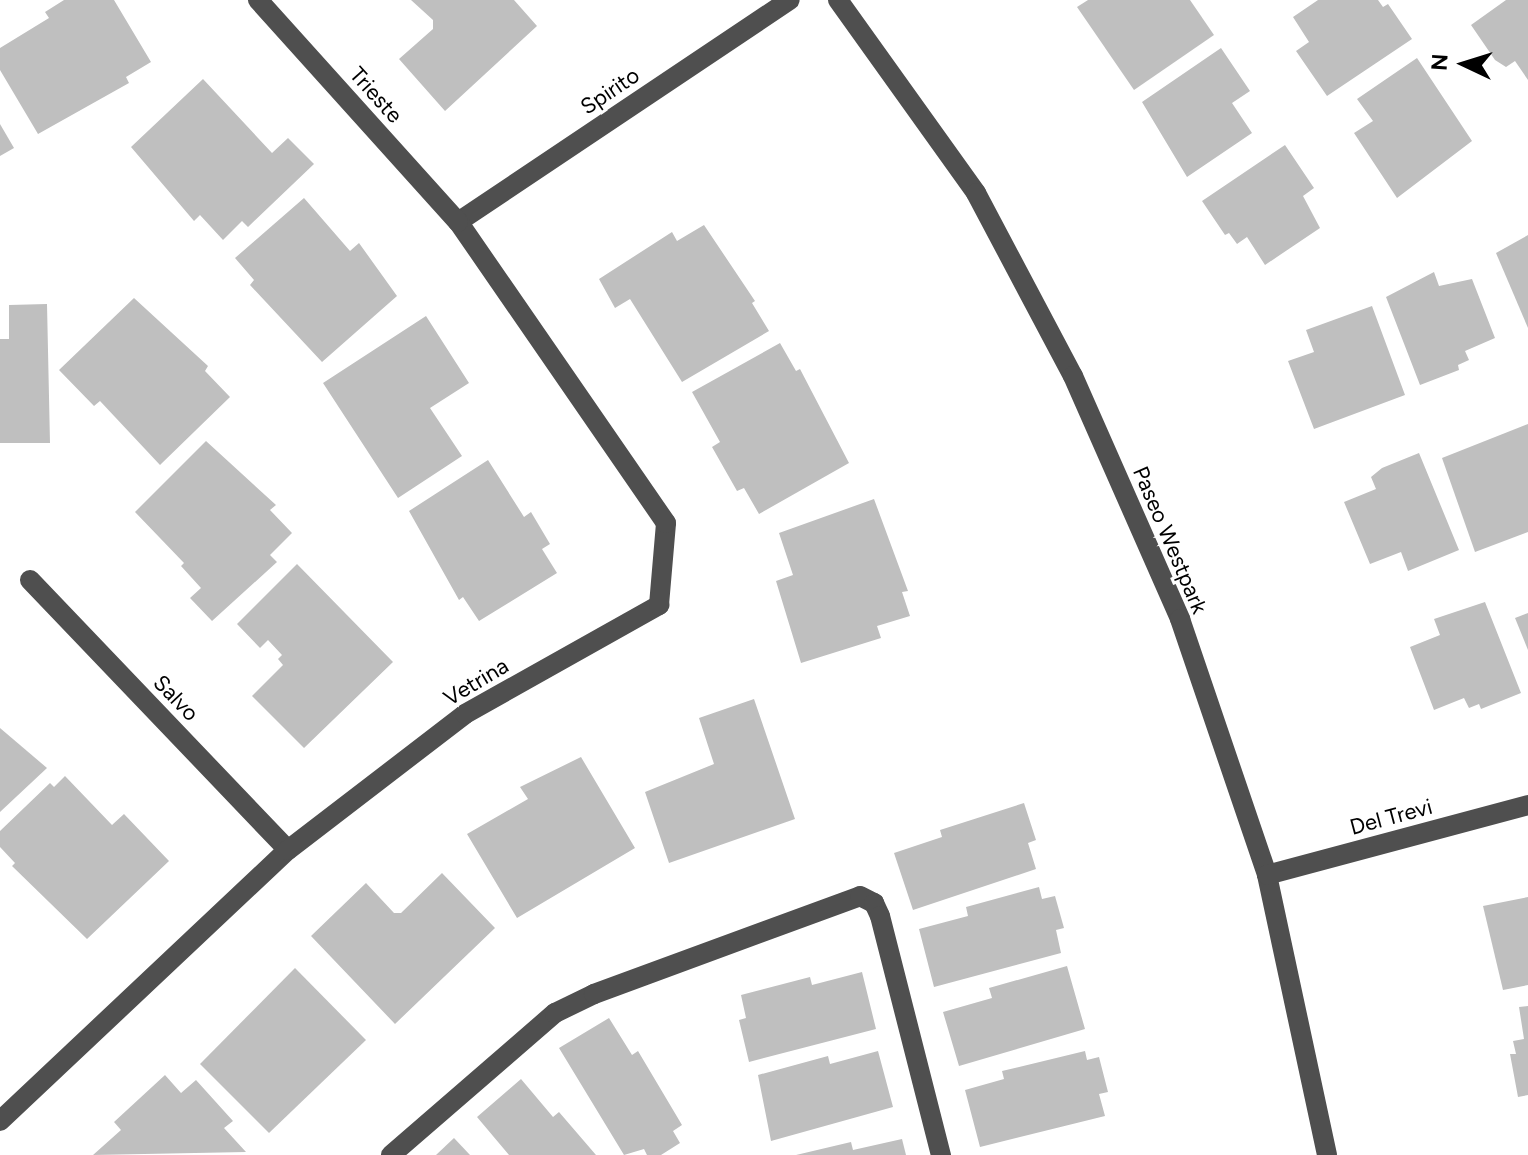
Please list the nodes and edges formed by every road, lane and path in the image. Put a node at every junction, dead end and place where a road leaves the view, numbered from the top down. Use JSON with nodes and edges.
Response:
{"nodes":[{"id":1,"x":258,"y":0,"type":"edge"},
{"id":2,"x":789,"y":0,"type":"edge"},
{"id":3,"x":838,"y":0,"type":"edge"},
{"id":4,"x":458,"y":222,"type":"junction"},
{"id":5,"x":30,"y":580,"type":"dead end"},
{"id":6,"x":1528,"y":805,"type":"edge"},
{"id":7,"x":288,"y":850,"type":"junction"},
{"id":8,"x":1267,"y":875,"type":"junction"},
{"id":9,"x":0,"y":1121,"type":"edge"},
{"id":10,"x":391,"y":1155,"type":"edge"},
{"id":11,"x":941,"y":1155,"type":"edge"},
{"id":12,"x":1327,"y":1155,"type":"edge"}],
"edges":[{"from":1,"to":4,"type":"street","name":"Trieste"},
{"from":2,"to":4,"type":"street","name":"Spirito"},
{"from":3,"to":8,"type":"street","name":"Paseo Westpark"},
{"from":4,"to":7,"type":"street","name":"Vetrina"},
{"from":5,"to":7,"type":"street","name":"Salvo"},
{"from":6,"to":8,"type":"street","name":"Del Trevi"},
{"from":7,"to":9,"type":"street","name":"Vetrina"},
{"from":8,"to":12,"type":"street","name":"Paseo Westpark"},
{"from":10,"to":11,"type":"street"}]}
